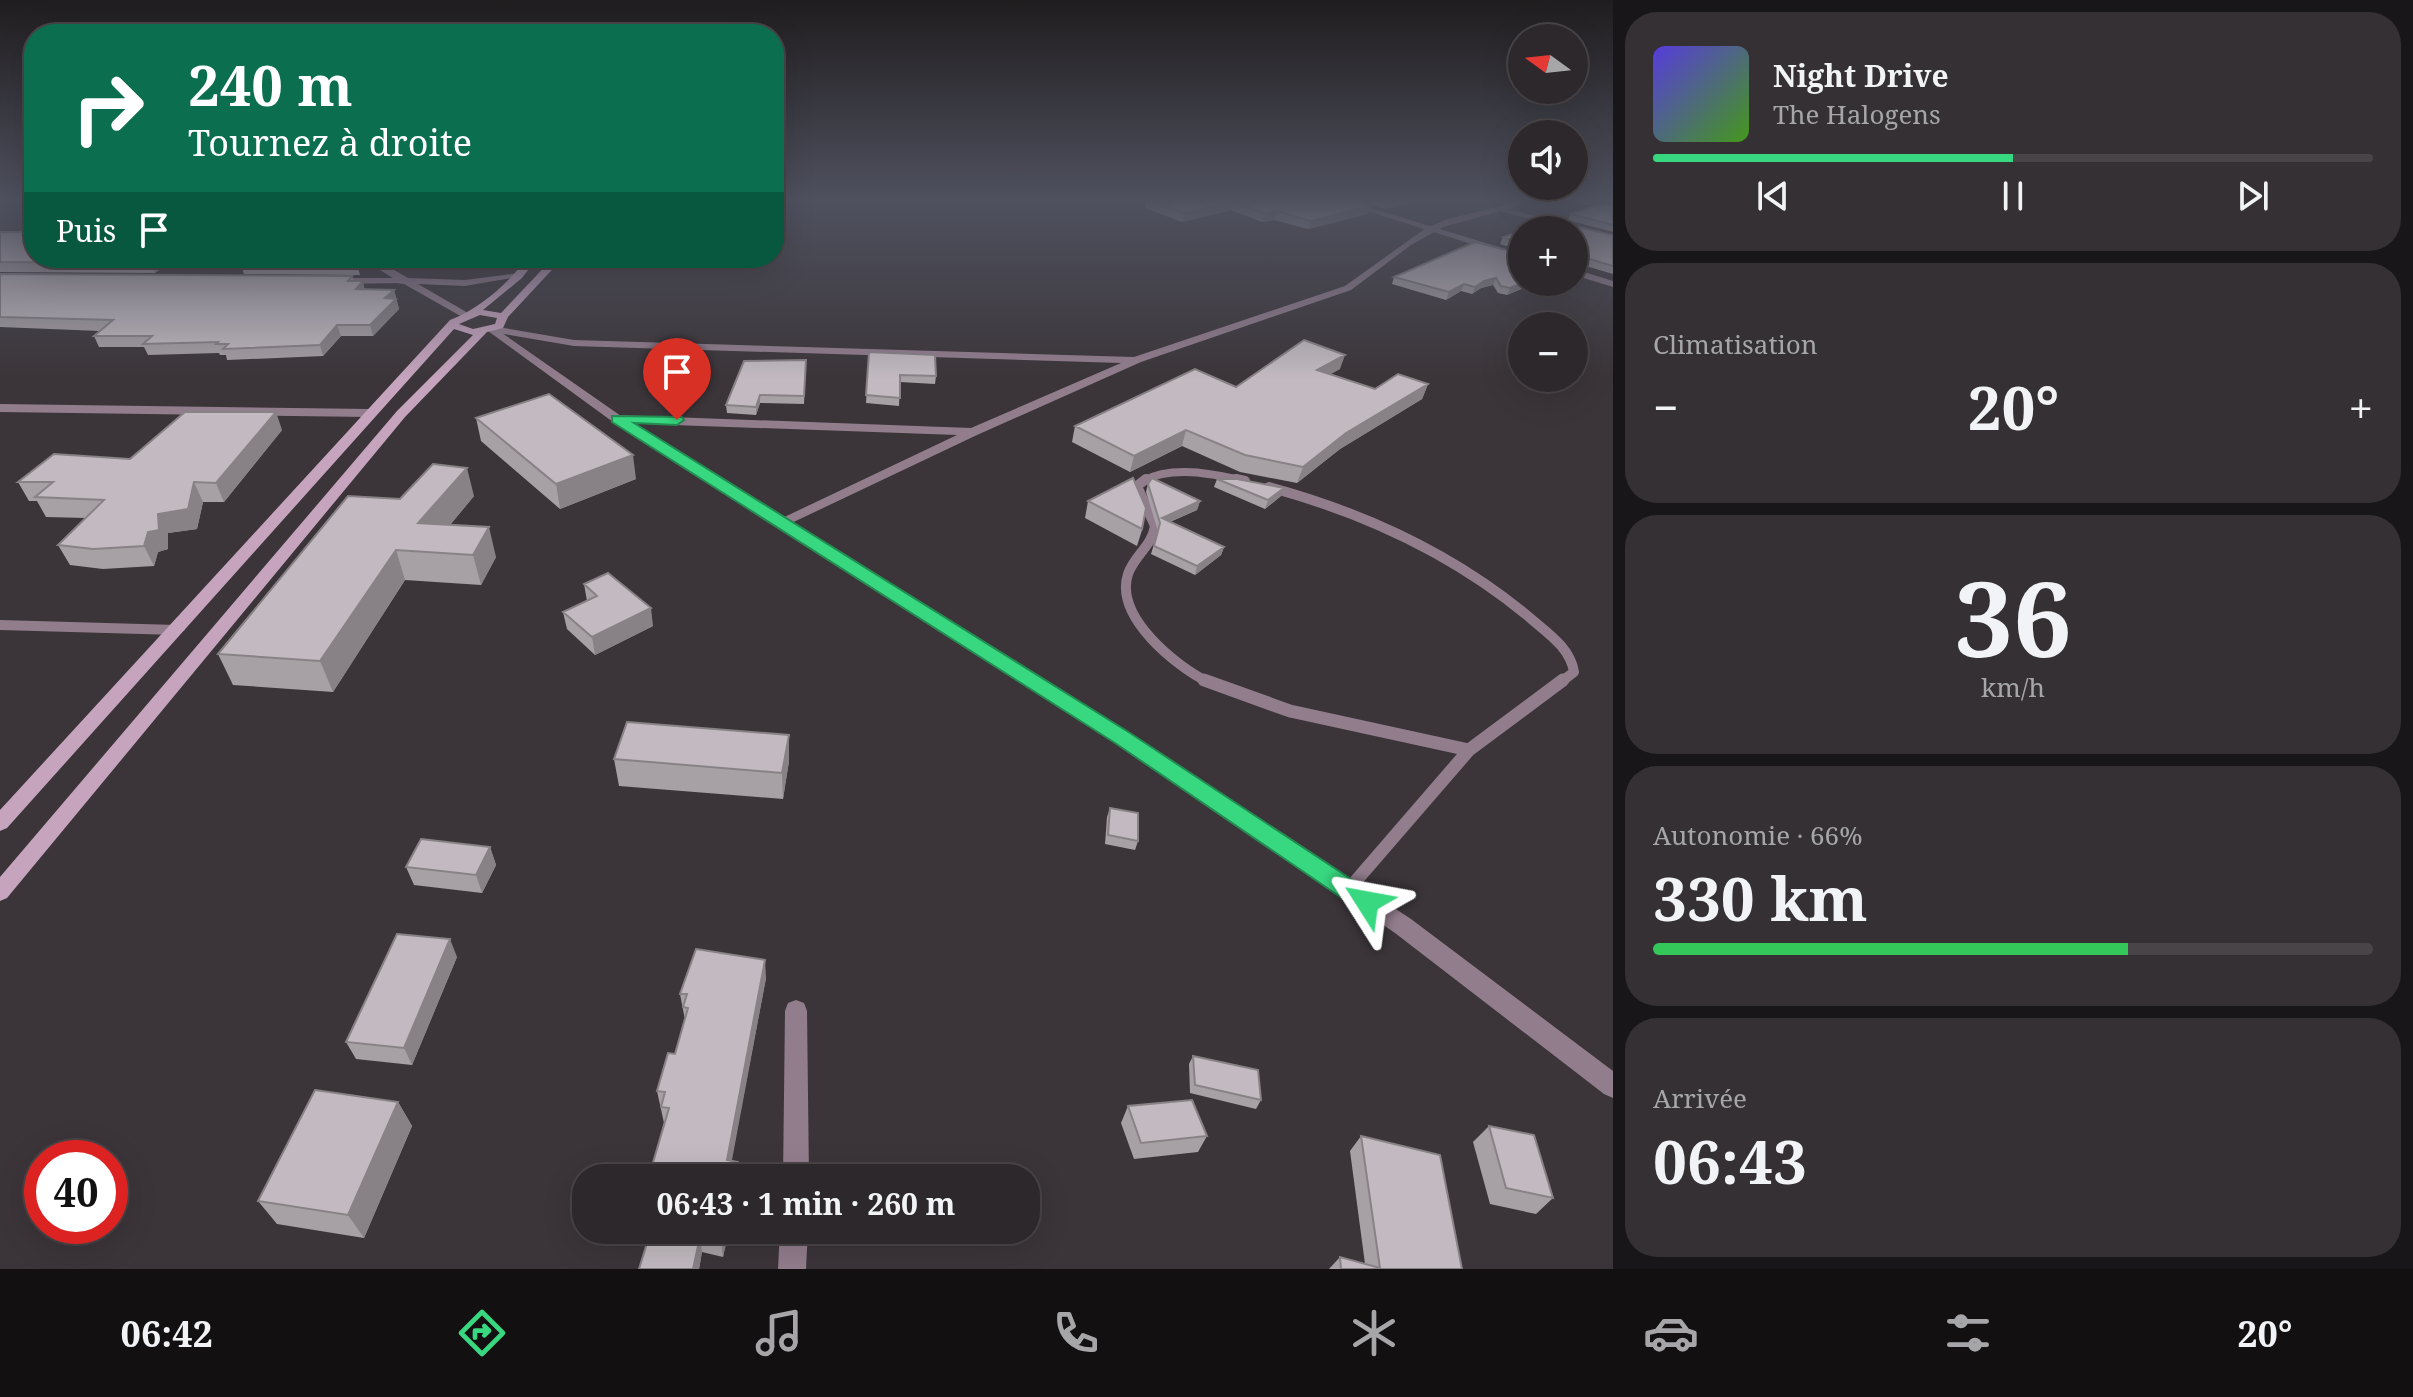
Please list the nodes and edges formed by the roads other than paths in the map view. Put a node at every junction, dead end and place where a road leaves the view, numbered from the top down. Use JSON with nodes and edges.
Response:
{"nodes":[{"id":1,"x":1386,"y":261,"type":"edge"},
{"id":2,"x":381,"y":268,"type":"edge"},
{"id":3,"x":525,"y":268,"type":"edge"},
{"id":4,"x":551,"y":268,"type":"edge"},
{"id":5,"x":519,"y":276,"type":"junction"},
{"id":6,"x":1588,"y":276,"type":"edge"},
{"id":7,"x":323,"y":280,"type":"edge"},
{"id":8,"x":400,"y":281,"type":"junction"},
{"id":9,"x":1613,"y":284,"type":"edge"},
{"id":10,"x":463,"y":318,"type":"junction"},
{"id":11,"x":493,"y":326,"type":"junction"},
{"id":12,"x":1137,"y":360,"type":"junction"},
{"id":13,"x":0,"y":408,"type":"edge"},
{"id":14,"x":369,"y":413,"type":"junction"},
{"id":15,"x":617,"y":419,"type":"junction"},
{"id":16,"x":973,"y":432,"type":"junction"},
{"id":17,"x":781,"y":524,"type":"junction"},
{"id":18,"x":0,"y":625,"type":"edge"},
{"id":19,"x":177,"y":630,"type":"junction"},
{"id":20,"x":1469,"y":750,"type":"junction"},
{"id":21,"x":0,"y":823,"type":"edge"},
{"id":22,"x":1348,"y":890,"type":"junction"},
{"id":23,"x":0,"y":892,"type":"edge"},
{"id":24,"x":796,"y":1011,"type":"dead end"},
{"id":25,"x":1613,"y":1086,"type":"edge"},
{"id":26,"x":796,"y":1164,"type":"edge"},
{"id":27,"x":793,"y":1244,"type":"edge"},
{"id":28,"x":792,"y":1269,"type":"edge"}],
"edges":[{"from":1,"to":12,"type":"street"},
{"from":2,"to":8,"type":"street"},
{"from":3,"to":5,"type":"main road"},
{"from":4,"to":11,"type":"main road"},
{"from":5,"to":8,"type":"street"},
{"from":5,"to":10,"type":"main road"},
{"from":6,"to":9,"type":"street"},
{"from":7,"to":8,"type":"street"},
{"from":8,"to":10,"type":"street"},
{"from":10,"to":11,"type":"main road"},
{"from":10,"to":11,"type":"main road"},
{"from":10,"to":14,"type":"main road"},
{"from":11,"to":12,"type":"street"},
{"from":11,"to":15,"type":"street"},
{"from":11,"to":23,"type":"main road"},
{"from":12,"to":16,"type":"street"},
{"from":13,"to":14,"type":"street"},
{"from":14,"to":19,"type":"main road"},
{"from":15,"to":16,"type":"street"},
{"from":15,"to":17,"type":"street"},
{"from":16,"to":17,"type":"street"},
{"from":17,"to":22,"type":"street"},
{"from":18,"to":19,"type":"street"},
{"from":19,"to":21,"type":"main road"},
{"from":20,"to":20,"type":"lane"},
{"from":20,"to":22,"type":"lane"},
{"from":22,"to":25,"type":"street"},
{"from":24,"to":26,"type":"street"},
{"from":27,"to":28,"type":"street"}]}
